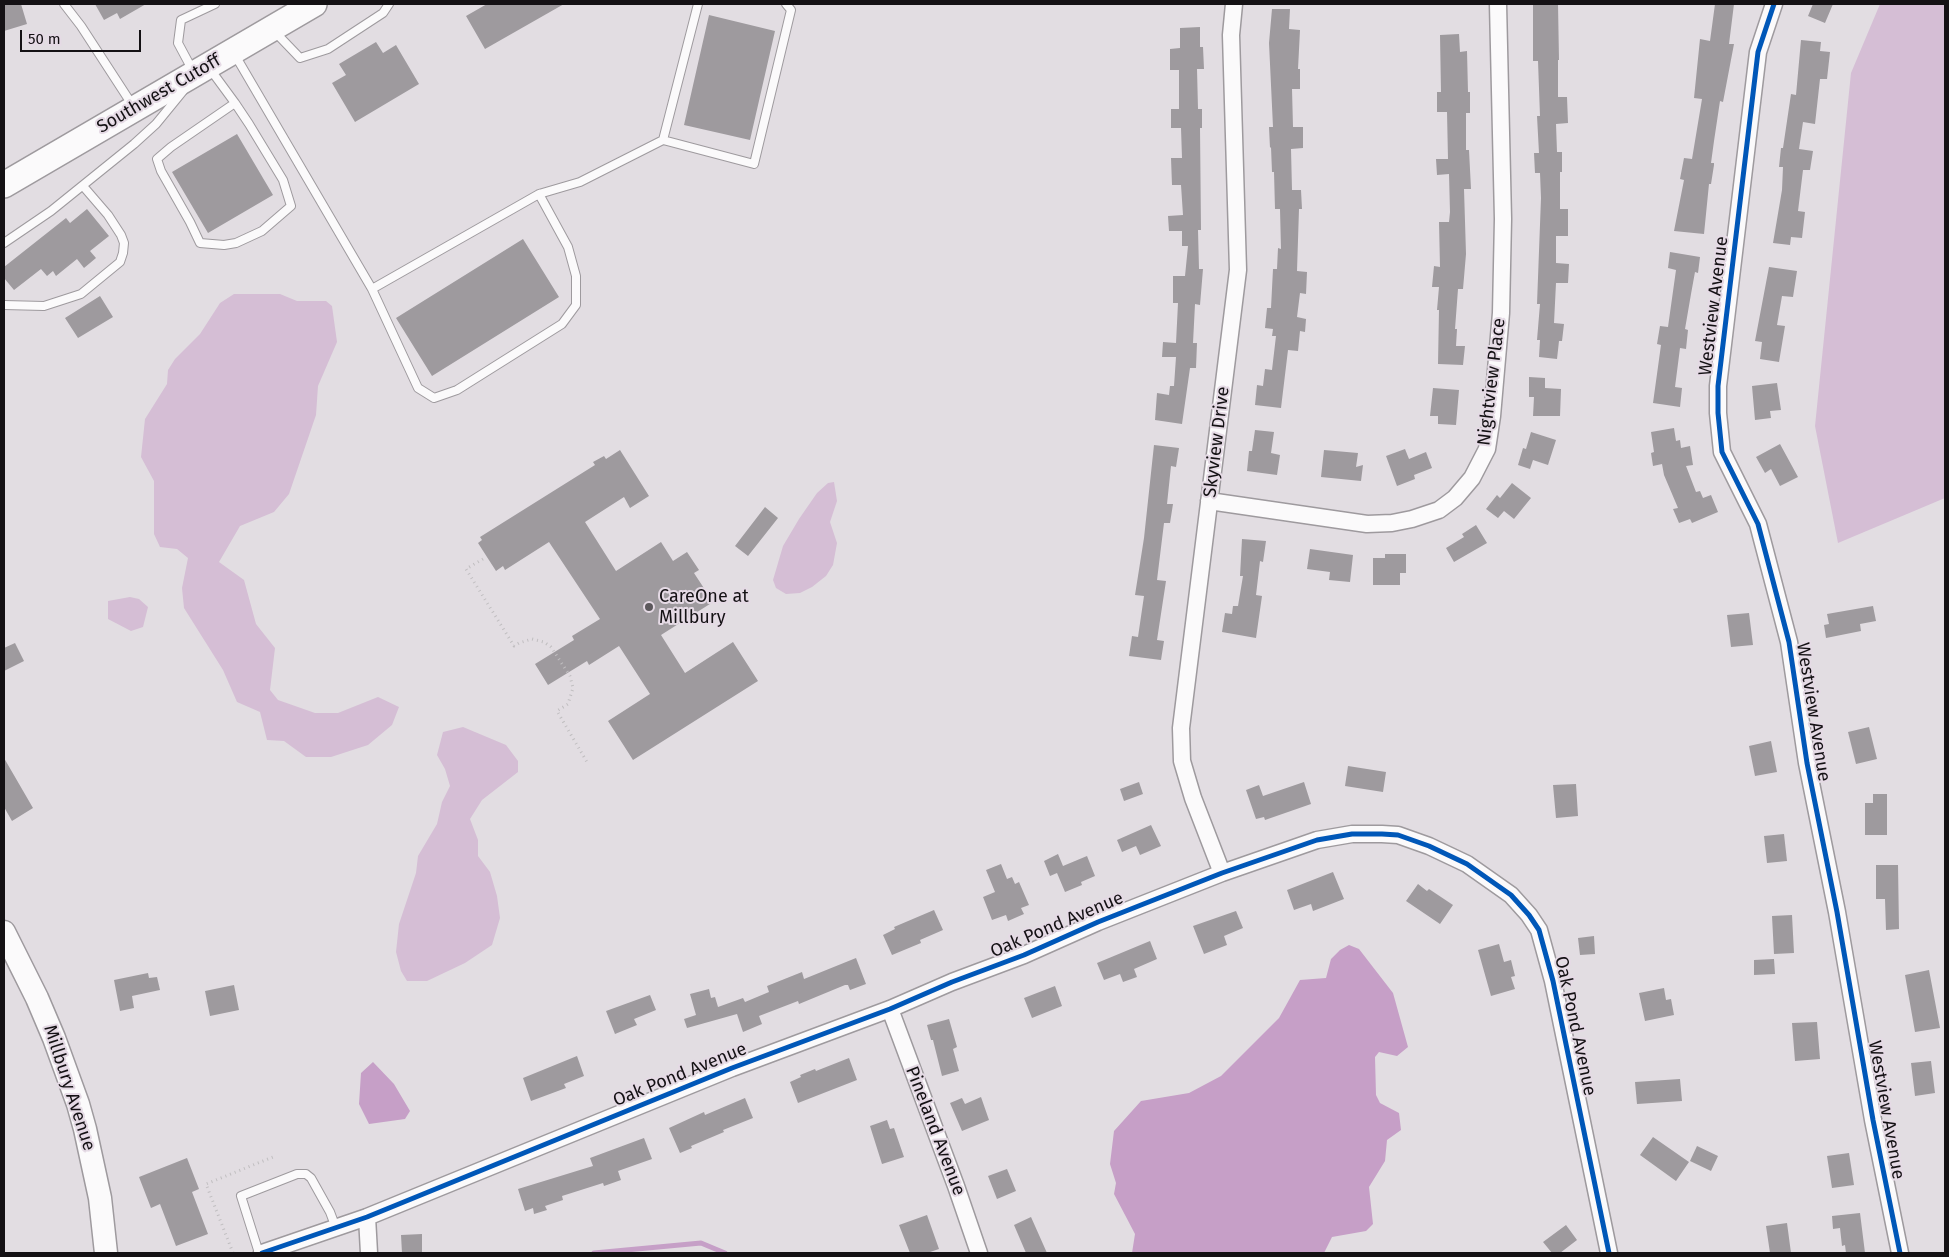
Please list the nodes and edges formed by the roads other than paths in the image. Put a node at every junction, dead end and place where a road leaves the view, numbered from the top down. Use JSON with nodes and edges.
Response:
{"nodes":[{"id":1,"x":64,"y":4,"type":"edge"},
{"id":2,"x":215,"y":4,"type":"edge"},
{"id":3,"x":388,"y":4,"type":"edge"},
{"id":4,"x":698,"y":4,"type":"edge"},
{"id":5,"x":786,"y":4,"type":"edge"},
{"id":6,"x":1234,"y":4,"type":"edge"},
{"id":7,"x":1498,"y":4,"type":"edge"},
{"id":8,"x":1774,"y":4,"type":"edge"},
{"id":9,"x":308,"y":5,"type":"edge"},
{"id":10,"x":271,"y":29,"type":"junction"},
{"id":11,"x":233,"y":51,"type":"junction"},
{"id":12,"x":200,"y":70,"type":"junction"},
{"id":13,"x":235,"y":103,"type":"junction"},
{"id":14,"x":134,"y":108,"type":"junction"},
{"id":15,"x":663,"y":140,"type":"junction"},
{"id":16,"x":4,"y":185,"type":"edge"},
{"id":17,"x":83,"y":186,"type":"junction"},
{"id":18,"x":539,"y":194,"type":"junction"},
{"id":19,"x":4,"y":243,"type":"edge"},
{"id":20,"x":372,"y":289,"type":"junction"},
{"id":21,"x":4,"y":305,"type":"edge"},
{"id":22,"x":1209,"y":501,"type":"junction"},
{"id":23,"x":1222,"y":873,"type":"junction"},
{"id":24,"x":4,"y":932,"type":"edge"},
{"id":25,"x":890,"y":1009,"type":"junction"},
{"id":26,"x":367,"y":1217,"type":"junction"},
{"id":27,"x":336,"y":1228,"type":"junction"},
{"id":28,"x":106,"y":1253,"type":"edge"},
{"id":29,"x":261,"y":1253,"type":"edge"},
{"id":30,"x":369,"y":1253,"type":"edge"},
{"id":31,"x":979,"y":1253,"type":"edge"},
{"id":32,"x":1609,"y":1253,"type":"edge"},
{"id":33,"x":1900,"y":1253,"type":"edge"}],
"edges":[{"from":1,"to":14,"type":"lane"},
{"from":2,"to":12,"type":"lane"},
{"from":3,"to":10,"type":"lane"},
{"from":4,"to":15,"type":"lane"},
{"from":5,"to":15,"type":"lane"},
{"from":6,"to":22,"type":"street","name":"Skyview Drive"},
{"from":7,"to":22,"type":"street","name":"Nightview Place"},
{"from":8,"to":33,"type":"street","name":"Westview Avenue"},
{"from":9,"to":10,"type":"main road","name":"Southwest Cutoff"},
{"from":10,"to":11,"type":"main road","name":"Southwest Cutoff"},
{"from":11,"to":12,"type":"main road","name":"Southwest Cutoff"},
{"from":11,"to":20,"type":"lane"},
{"from":12,"to":13,"type":"lane"},
{"from":12,"to":14,"type":"main road","name":"Southwest Cutoff"},
{"from":12,"to":17,"type":"lane"},
{"from":13,"to":13,"type":"lane"},
{"from":14,"to":16,"type":"main road","name":"Southwest Cutoff"},
{"from":15,"to":18,"type":"lane"},
{"from":17,"to":19,"type":"lane"},
{"from":17,"to":21,"type":"lane"},
{"from":18,"to":20,"type":"lane"},
{"from":18,"to":20,"type":"lane"},
{"from":22,"to":23,"type":"street","name":"Skyview Drive"},
{"from":23,"to":25,"type":"street","name":"Oak Pond Avenue"},
{"from":23,"to":32,"type":"street","name":"Oak Pond Avenue"},
{"from":24,"to":28,"type":"main road","name":"Millbury Avenue"},
{"from":25,"to":26,"type":"street","name":"Oak Pond Avenue"},
{"from":25,"to":31,"type":"street","name":"Pineland Avenue"},
{"from":26,"to":27,"type":"street","name":"Oak Pond Avenue"},
{"from":26,"to":30,"type":"street"},
{"from":27,"to":29,"type":"street","name":"Oak Pond Avenue"},
{"from":27,"to":29,"type":"lane"}]}
